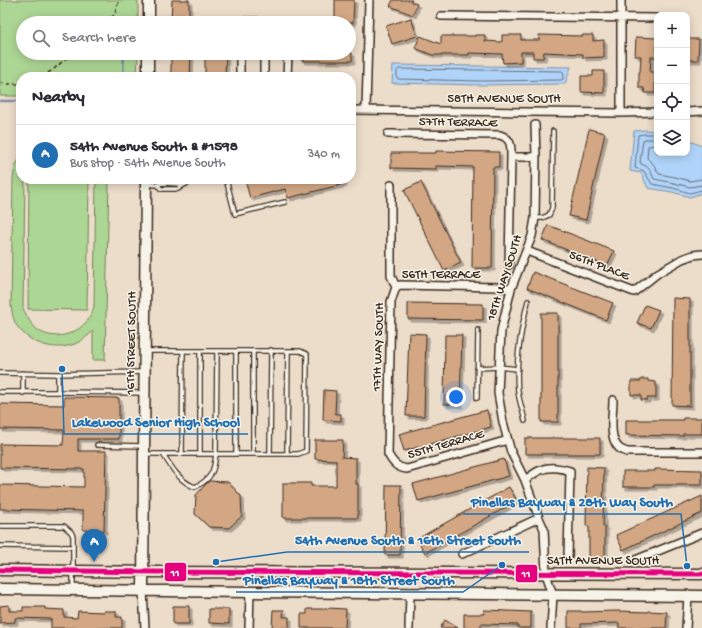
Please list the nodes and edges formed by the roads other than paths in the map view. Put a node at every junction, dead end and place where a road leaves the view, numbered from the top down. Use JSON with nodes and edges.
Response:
{"nodes":[{"id":1,"x":149,"y":0,"type":"edge"},
{"id":2,"x":369,"y":0,"type":"edge"},
{"id":3,"x":621,"y":0,"type":"edge"},
{"id":4,"x":149,"y":16,"type":"edge"},
{"id":5,"x":441,"y":16,"type":"dead end"},
{"id":6,"x":621,"y":18,"type":"junction"},
{"id":7,"x":654,"y":18,"type":"edge"},
{"id":8,"x":148,"y":60,"type":"edge"},
{"id":9,"x":240,"y":60,"type":"edge"},
{"id":10,"x":264,"y":60,"type":"edge"},
{"id":11,"x":288,"y":60,"type":"edge"},
{"id":12,"x":148,"y":72,"type":"edge"},
{"id":13,"x":240,"y":72,"type":"edge"},
{"id":14,"x":264,"y":72,"type":"edge"},
{"id":15,"x":287,"y":72,"type":"edge"},
{"id":16,"x":356,"y":110,"type":"edge"},
{"id":17,"x":366,"y":110,"type":"junction"},
{"id":18,"x":702,"y":111,"type":"edge"},
{"id":19,"x":654,"y":112,"type":"edge"},
{"id":20,"x":690,"y":112,"type":"edge"},
{"id":21,"x":621,"y":113,"type":"junction"},
{"id":22,"x":535,"y":125,"type":"dead end"},
{"id":23,"x":553,"y":131,"type":"dead end"},
{"id":24,"x":388,"y":134,"type":"dead end"},
{"id":25,"x":511,"y":157,"type":"junction"},
{"id":26,"x":536,"y":157,"type":"junction"},
{"id":27,"x":146,"y":184,"type":"edge"},
{"id":28,"x":154,"y":184,"type":"edge"},
{"id":29,"x":186,"y":184,"type":"edge"},
{"id":30,"x":227,"y":184,"type":"edge"},
{"id":31,"x":391,"y":185,"type":"dead end"},
{"id":32,"x":285,"y":202,"type":"dead end"},
{"id":33,"x":535,"y":218,"type":"junction"},
{"id":34,"x":527,"y":251,"type":"junction"},
{"id":35,"x":702,"y":254,"type":"edge"},
{"id":36,"x":509,"y":265,"type":"dead end"},
{"id":37,"x":396,"y":287,"type":"junction"},
{"id":38,"x":511,"y":290,"type":"junction"},
{"id":39,"x":528,"y":301,"type":"dead end"},
{"id":40,"x":478,"y":330,"type":"dead end"},
{"id":41,"x":253,"y":350,"type":"junction"},
{"id":42,"x":271,"y":350,"type":"junction"},
{"id":43,"x":145,"y":351,"type":"junction"},
{"id":44,"x":183,"y":351,"type":"junction"},
{"id":45,"x":200,"y":351,"type":"junction"},
{"id":46,"x":217,"y":351,"type":"junction"},
{"id":47,"x":236,"y":351,"type":"junction"},
{"id":48,"x":288,"y":351,"type":"junction"},
{"id":49,"x":499,"y":367,"type":"junction"},
{"id":50,"x":477,"y":368,"type":"junction"},
{"id":51,"x":518,"y":369,"type":"junction"},
{"id":52,"x":144,"y":372,"type":"junction"},
{"id":53,"x":0,"y":373,"type":"edge"},
{"id":54,"x":23,"y":373,"type":"junction"},
{"id":55,"x":58,"y":374,"type":"junction"},
{"id":56,"x":0,"y":392,"type":"edge"},
{"id":57,"x":58,"y":392,"type":"junction"},
{"id":58,"x":23,"y":393,"type":"junction"},
{"id":59,"x":144,"y":393,"type":"junction"},
{"id":60,"x":477,"y":398,"type":"dead end"},
{"id":61,"x":613,"y":400,"type":"dead end"},
{"id":62,"x":525,"y":421,"type":"dead end"},
{"id":63,"x":508,"y":440,"type":"junction"},
{"id":64,"x":97,"y":445,"type":"dead end"},
{"id":65,"x":144,"y":450,"type":"junction"},
{"id":66,"x":702,"y":452,"type":"edge"},
{"id":67,"x":163,"y":454,"type":"junction"},
{"id":68,"x":182,"y":454,"type":"junction"},
{"id":69,"x":200,"y":454,"type":"junction"},
{"id":70,"x":216,"y":454,"type":"junction"},
{"id":71,"x":236,"y":454,"type":"junction"},
{"id":72,"x":253,"y":454,"type":"junction"},
{"id":73,"x":270,"y":454,"type":"junction"},
{"id":74,"x":287,"y":454,"type":"junction"},
{"id":75,"x":393,"y":463,"type":"joint"},
{"id":76,"x":525,"y":480,"type":"junction"},
{"id":77,"x":539,"y":518,"type":"junction"},
{"id":78,"x":0,"y":526,"type":"edge"},
{"id":79,"x":702,"y":533,"type":"edge"},
{"id":80,"x":0,"y":546,"type":"edge"},
{"id":81,"x":73,"y":547,"type":"junction"},
{"id":82,"x":462,"y":554,"type":"dead end"},
{"id":83,"x":568,"y":557,"type":"dead end"},
{"id":84,"x":638,"y":559,"type":"dead end"},
{"id":85,"x":0,"y":570,"type":"edge"},
{"id":86,"x":74,"y":570,"type":"junction"},
{"id":87,"x":143,"y":572,"type":"junction"},
{"id":88,"x":546,"y":574,"type":"junction"},
{"id":89,"x":702,"y":574,"type":"edge"},
{"id":90,"x":0,"y":589,"type":"edge"},
{"id":91,"x":74,"y":590,"type":"junction"},
{"id":92,"x":143,"y":591,"type":"junction"},
{"id":93,"x":250,"y":592,"type":"junction"},
{"id":94,"x":410,"y":593,"type":"junction"},
{"id":95,"x":553,"y":595,"type":"junction"},
{"id":96,"x":688,"y":596,"type":"junction"},
{"id":97,"x":702,"y":596,"type":"edge"},
{"id":98,"x":145,"y":628,"type":"edge"},
{"id":99,"x":249,"y":628,"type":"edge"},
{"id":100,"x":409,"y":628,"type":"edge"},
{"id":101,"x":551,"y":628,"type":"edge"},
{"id":102,"x":686,"y":628,"type":"edge"}],
"edges":[{"from":1,"to":4,"type":"main road"},
{"from":2,"to":17,"type":"street"},
{"from":3,"to":6,"type":"street"},
{"from":5,"to":6,"type":"street"},
{"from":6,"to":7,"type":"street"},
{"from":6,"to":21,"type":"street"},
{"from":8,"to":12,"type":"main road"},
{"from":9,"to":13,"type":"street"},
{"from":10,"to":14,"type":"street"},
{"from":11,"to":15,"type":"street"},
{"from":16,"to":17,"type":"street","name":"58TH AVENUE SOUTH"},
{"from":17,"to":21,"type":"street","name":"58TH AVENUE SOUTH"},
{"from":18,"to":20,"type":"street"},
{"from":19,"to":21,"type":"street","name":"58TH AVENUE SOUTH"},
{"from":22,"to":26,"type":"street","name":"18TH WAY SOUTH"},
{"from":23,"to":33,"type":"lane"},
{"from":24,"to":25,"type":"street","name":"57TH TERRACE"},
{"from":25,"to":26,"type":"street"},
{"from":25,"to":36,"type":"street","name":"57TH TERRACE"},
{"from":26,"to":33,"type":"street","name":"18TH WAY SOUTH"},
{"from":27,"to":43,"type":"main road","name":"16TH STREET SOUTH"},
{"from":28,"to":29,"type":"lane"},
{"from":30,"to":32,"type":"lane"},
{"from":31,"to":37,"type":"street","name":"17TH WAY SOUTH"},
{"from":33,"to":34,"type":"street","name":"18TH WAY SOUTH"},
{"from":34,"to":35,"type":"street","name":"56TH PLACE"},
{"from":34,"to":38,"type":"street","name":"18TH WAY SOUTH"},
{"from":37,"to":38,"type":"street","name":"56TH TERRACE"},
{"from":37,"to":75,"type":"street","name":"17TH WAY SOUTH"},
{"from":38,"to":49,"type":"street","name":"18TH WAY SOUTH"},
{"from":39,"to":51,"type":"lane"},
{"from":40,"to":50,"type":"lane"},
{"from":41,"to":42,"type":"lane"},
{"from":41,"to":47,"type":"lane"},
{"from":41,"to":72,"type":"lane"},
{"from":42,"to":48,"type":"lane"},
{"from":42,"to":73,"type":"lane"},
{"from":43,"to":44,"type":"lane"},
{"from":43,"to":52,"type":"main road","name":"16TH STREET SOUTH"},
{"from":44,"to":45,"type":"lane"},
{"from":44,"to":68,"type":"lane"},
{"from":45,"to":46,"type":"lane"},
{"from":45,"to":69,"type":"lane"},
{"from":46,"to":47,"type":"lane"},
{"from":46,"to":70,"type":"lane"},
{"from":47,"to":71,"type":"lane"},
{"from":48,"to":74,"type":"lane"},
{"from":48,"to":74,"type":"lane"},
{"from":49,"to":50,"type":"lane"},
{"from":49,"to":51,"type":"lane"},
{"from":49,"to":63,"type":"street","name":"18TH WAY SOUTH"},
{"from":50,"to":60,"type":"lane"},
{"from":51,"to":62,"type":"lane"},
{"from":52,"to":55,"type":"lane"},
{"from":52,"to":59,"type":"main road","name":"16TH STREET SOUTH"},
{"from":53,"to":54,"type":"lane"},
{"from":54,"to":55,"type":"lane"},
{"from":54,"to":58,"type":"lane"},
{"from":55,"to":57,"type":"lane"},
{"from":56,"to":58,"type":"lane"},
{"from":57,"to":58,"type":"lane"},
{"from":57,"to":59,"type":"lane"},
{"from":59,"to":65,"type":"main road","name":"16TH STREET SOUTH"},
{"from":61,"to":66,"type":"street"},
{"from":63,"to":75,"type":"street","name":"55TH TERRACE"},
{"from":63,"to":76,"type":"street","name":"18TH WAY SOUTH"},
{"from":64,"to":65,"type":"lane"},
{"from":65,"to":67,"type":"lane"},
{"from":65,"to":87,"type":"main road","name":"16TH STREET SOUTH"},
{"from":67,"to":68,"type":"lane"},
{"from":67,"to":70,"type":"lane"},
{"from":68,"to":69,"type":"lane"},
{"from":69,"to":70,"type":"lane"},
{"from":70,"to":71,"type":"lane"},
{"from":71,"to":72,"type":"lane"},
{"from":72,"to":73,"type":"lane"},
{"from":73,"to":74,"type":"lane"},
{"from":76,"to":77,"type":"street","name":"18TH WAY SOUTH"},
{"from":76,"to":83,"type":"street"},
{"from":77,"to":82,"type":"street"},
{"from":77,"to":88,"type":"street","name":"18TH WAY SOUTH"},
{"from":78,"to":81,"type":"lane"},
{"from":79,"to":84,"type":"street"},
{"from":80,"to":81,"type":"lane"},
{"from":81,"to":86,"type":"lane"},
{"from":85,"to":86,"type":"main road","name":"54TH AVENUE SOUTH"},
{"from":86,"to":87,"type":"main road","name":"54TH AVENUE SOUTH"},
{"from":86,"to":91,"type":"lane"},
{"from":87,"to":88,"type":"main road","name":"54TH AVENUE SOUTH"},
{"from":87,"to":92,"type":"main road","name":"16TH STREET SOUTH"},
{"from":88,"to":89,"type":"main road","name":"54TH AVENUE SOUTH"},
{"from":88,"to":95,"type":"street","name":"18TH WAY SOUTH"},
{"from":90,"to":91,"type":"main road"},
{"from":91,"to":92,"type":"main road"},
{"from":92,"to":93,"type":"main road"},
{"from":92,"to":98,"type":"street","name":"16TH STREET SOUTH"},
{"from":93,"to":94,"type":"main road"},
{"from":93,"to":99,"type":"street"},
{"from":94,"to":95,"type":"main road"},
{"from":94,"to":100,"type":"street"},
{"from":95,"to":96,"type":"main road"},
{"from":95,"to":101,"type":"street"},
{"from":96,"to":97,"type":"main road"},
{"from":96,"to":102,"type":"street"}]}
